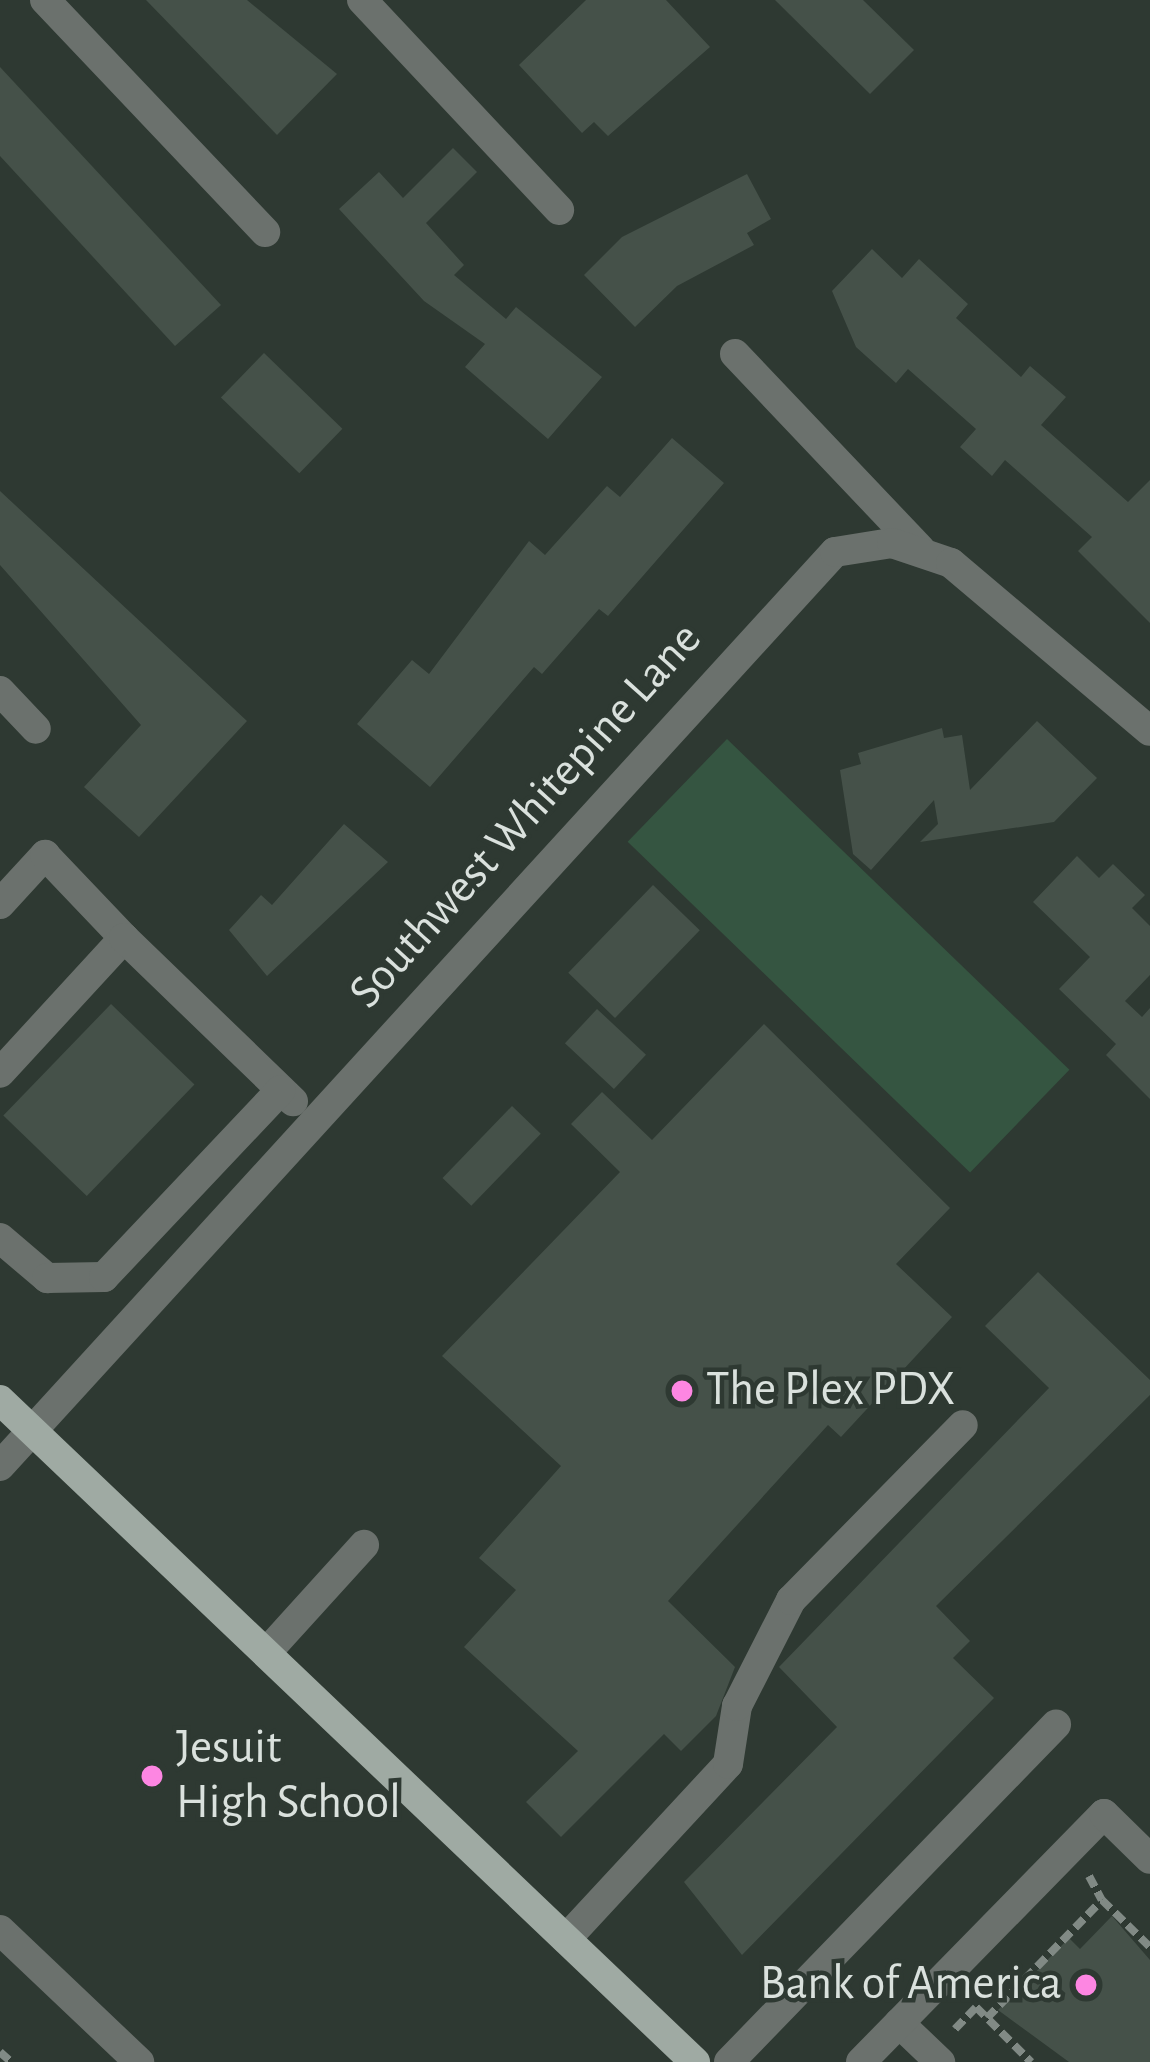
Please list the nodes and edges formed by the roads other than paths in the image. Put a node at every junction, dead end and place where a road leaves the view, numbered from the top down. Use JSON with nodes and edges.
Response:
{"nodes":[{"id":1,"x":45,"y":0,"type":"edge"},
{"id":2,"x":362,"y":0,"type":"edge"},
{"id":3,"x":559,"y":210,"type":"dead end"},
{"id":4,"x":265,"y":232,"type":"dead end"},
{"id":5,"x":735,"y":354,"type":"dead end"},
{"id":6,"x":920,"y":549,"type":"junction"},
{"id":7,"x":0,"y":692,"type":"edge"},
{"id":8,"x":36,"y":729,"type":"dead end"},
{"id":9,"x":1150,"y":731,"type":"edge"},
{"id":10,"x":0,"y":904,"type":"edge"},
{"id":11,"x":124,"y":938,"type":"junction"},
{"id":12,"x":0,"y":1073,"type":"edge"},
{"id":13,"x":281,"y":1090,"type":"junction"},
{"id":14,"x":312,"y":1118,"type":"junction"},
{"id":15,"x":0,"y":1238,"type":"edge"},
{"id":16,"x":0,"y":1400,"type":"edge"},
{"id":17,"x":963,"y":1425,"type":"dead end"},
{"id":18,"x":33,"y":1431,"type":"junction"},
{"id":19,"x":0,"y":1466,"type":"edge"},
{"id":20,"x":364,"y":1545,"type":"dead end"},
{"id":21,"x":266,"y":1653,"type":"junction"},
{"id":22,"x":1056,"y":1724,"type":"dead end"},
{"id":23,"x":1150,"y":1858,"type":"edge"},
{"id":24,"x":0,"y":1930,"type":"edge"},
{"id":25,"x":566,"y":1939,"type":"junction"},
{"id":26,"x":899,"y":2023,"type":"junction"},
{"id":27,"x":944,"y":2048,"type":"edge"},
{"id":28,"x":139,"y":2062,"type":"edge"},
{"id":29,"x":695,"y":2062,"type":"edge"},
{"id":30,"x":729,"y":2062,"type":"edge"},
{"id":31,"x":861,"y":2062,"type":"edge"}],
"edges":[{"from":1,"to":4,"type":"street"},
{"from":2,"to":3,"type":"street"},
{"from":5,"to":6,"type":"street"},
{"from":6,"to":9,"type":"street","name":"Southwest Whitepine Lane"},
{"from":6,"to":14,"type":"street","name":"Southwest Whitepine Lane"},
{"from":7,"to":8,"type":"street"},
{"from":10,"to":11,"type":"street"},
{"from":11,"to":12,"type":"street"},
{"from":11,"to":13,"type":"street"},
{"from":13,"to":14,"type":"street"},
{"from":13,"to":15,"type":"street"},
{"from":14,"to":18,"type":"street","name":"Southwest Whitepine Lane"},
{"from":16,"to":18,"type":"main road"},
{"from":17,"to":25,"type":"street"},
{"from":18,"to":19,"type":"street","name":"Southwest Whitepine Lane"},
{"from":18,"to":21,"type":"main road"},
{"from":20,"to":21,"type":"street"},
{"from":21,"to":25,"type":"main road"},
{"from":22,"to":30,"type":"street"},
{"from":23,"to":26,"type":"street"},
{"from":24,"to":28,"type":"street"},
{"from":25,"to":29,"type":"main road"},
{"from":26,"to":27,"type":"street"},
{"from":26,"to":31,"type":"street"}]}
